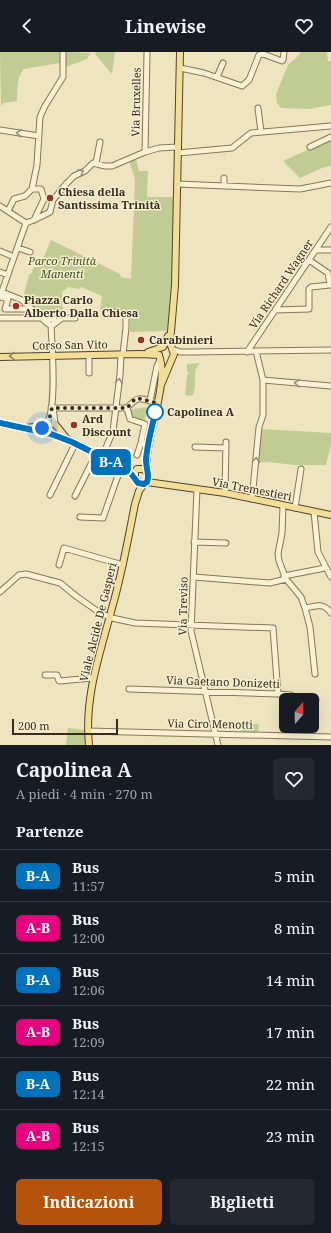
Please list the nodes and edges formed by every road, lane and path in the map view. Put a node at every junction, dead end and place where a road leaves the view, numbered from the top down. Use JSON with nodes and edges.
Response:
{"nodes":[{"id":1,"x":63,"y":52,"type":"edge"},
{"id":2,"x":180,"y":52,"type":"edge"},
{"id":3,"x":284,"y":52,"type":"edge"},
{"id":4,"x":147,"y":53,"type":"dead end"},
{"id":5,"x":260,"y":53,"type":"edge"},
{"id":6,"x":223,"y":63,"type":"dead end"},
{"id":7,"x":180,"y":68,"type":"junction"},
{"id":8,"x":217,"y":77,"type":"junction"},
{"id":9,"x":258,"y":108,"type":"dead end"},
{"id":10,"x":331,"y":126,"type":"edge"},
{"id":11,"x":0,"y":130,"type":"edge"},
{"id":12,"x":261,"y":132,"type":"junction"},
{"id":13,"x":39,"y":136,"type":"junction"},
{"id":14,"x":331,"y":137,"type":"edge"},
{"id":15,"x":100,"y":142,"type":"dead end"},
{"id":16,"x":310,"y":147,"type":"dead end"},
{"id":17,"x":178,"y":150,"type":"junction"},
{"id":18,"x":145,"y":152,"type":"junction"},
{"id":19,"x":96,"y":163,"type":"junction"},
{"id":20,"x":224,"y":178,"type":"dead end"},
{"id":21,"x":331,"y":183,"type":"edge"},
{"id":22,"x":177,"y":184,"type":"junction"},
{"id":23,"x":224,"y":186,"type":"junction"},
{"id":24,"x":32,"y":189,"type":"junction"},
{"id":25,"x":0,"y":206,"type":"edge"},
{"id":26,"x":8,"y":211,"type":"junction"},
{"id":27,"x":38,"y":212,"type":"junction"},
{"id":28,"x":50,"y":212,"type":"junction"},
{"id":29,"x":34,"y":220,"type":"junction"},
{"id":30,"x":26,"y":223,"type":"junction"},
{"id":31,"x":331,"y":227,"type":"edge"},
{"id":32,"x":18,"y":248,"type":"junction"},
{"id":33,"x":316,"y":250,"type":"junction"},
{"id":34,"x":331,"y":250,"type":"edge"},
{"id":35,"x":0,"y":251,"type":"edge"},
{"id":36,"x":30,"y":252,"type":"dead end"},
{"id":37,"x":14,"y":257,"type":"junction"},
{"id":38,"x":309,"y":260,"type":"junction"},
{"id":39,"x":0,"y":272,"type":"edge"},
{"id":40,"x":8,"y":275,"type":"junction"},
{"id":41,"x":1,"y":295,"type":"edge"},
{"id":42,"x":9,"y":297,"type":"junction"},
{"id":43,"x":32,"y":309,"type":"junction"},
{"id":44,"x":275,"y":310,"type":"junction"},
{"id":45,"x":114,"y":312,"type":"dead end"},
{"id":46,"x":0,"y":318,"type":"edge"},
{"id":47,"x":41,"y":318,"type":"junction"},
{"id":48,"x":51,"y":318,"type":"junction"},
{"id":49,"x":62,"y":318,"type":"junction"},
{"id":50,"x":75,"y":318,"type":"dead end"},
{"id":51,"x":51,"y":324,"type":"junction"},
{"id":52,"x":171,"y":327,"type":"junction"},
{"id":53,"x":162,"y":348,"type":"junction"},
{"id":54,"x":171,"y":349,"type":"junction"},
{"id":55,"x":331,"y":350,"type":"edge"},
{"id":56,"x":256,"y":351,"type":"junction"},
{"id":57,"x":192,"y":352,"type":"junction"},
{"id":58,"x":247,"y":352,"type":"junction"},
{"id":59,"x":122,"y":354,"type":"junction"},
{"id":60,"x":140,"y":354,"type":"junction"},
{"id":61,"x":89,"y":355,"type":"junction"},
{"id":62,"x":149,"y":355,"type":"junction"},
{"id":63,"x":52,"y":356,"type":"junction"},
{"id":64,"x":0,"y":357,"type":"edge"},
{"id":65,"x":160,"y":358,"type":"junction"},
{"id":66,"x":172,"y":359,"type":"junction"},
{"id":67,"x":157,"y":366,"type":"junction"},
{"id":68,"x":89,"y":373,"type":"dead end"},
{"id":69,"x":263,"y":380,"type":"junction"},
{"id":70,"x":161,"y":385,"type":"junction"},
{"id":71,"x":331,"y":386,"type":"edge"},
{"id":72,"x":150,"y":401,"type":"junction"},
{"id":73,"x":157,"y":403,"type":"junction"},
{"id":74,"x":53,"y":408,"type":"junction"},
{"id":75,"x":115,"y":408,"type":"junction"},
{"id":76,"x":125,"y":408,"type":"junction"},
{"id":77,"x":0,"y":423,"type":"edge"},
{"id":78,"x":46,"y":424,"type":"junction"},
{"id":79,"x":56,"y":425,"type":"junction"},
{"id":80,"x":26,"y":428,"type":"junction"},
{"id":81,"x":49,"y":433,"type":"junction"},
{"id":82,"x":226,"y":442,"type":"dead end"},
{"id":83,"x":74,"y":443,"type":"junction"},
{"id":84,"x":141,"y":443,"type":"junction"},
{"id":85,"x":149,"y":445,"type":"junction"},
{"id":86,"x":195,"y":447,"type":"dead end"},
{"id":87,"x":226,"y":448,"type":"junction"},
{"id":88,"x":147,"y":453,"type":"junction"},
{"id":89,"x":96,"y":454,"type":"junction"},
{"id":90,"x":137,"y":455,"type":"dead end"},
{"id":91,"x":102,"y":458,"type":"junction"},
{"id":92,"x":122,"y":468,"type":"junction"},
{"id":93,"x":138,"y":469,"type":"junction"},
{"id":94,"x":300,"y":469,"type":"dead end"},
{"id":95,"x":147,"y":473,"type":"junction"},
{"id":96,"x":135,"y":479,"type":"junction"},
{"id":97,"x":145,"y":483,"type":"junction"},
{"id":98,"x":170,"y":485,"type":"junction"},
{"id":99,"x":197,"y":489,"type":"junction"},
{"id":100,"x":225,"y":493,"type":"junction"},
{"id":101,"x":50,"y":495,"type":"dead end"},
{"id":102,"x":75,"y":496,"type":"dead end"},
{"id":103,"x":252,"y":499,"type":"junction"},
{"id":104,"x":135,"y":504,"type":"junction"},
{"id":105,"x":283,"y":506,"type":"junction"},
{"id":106,"x":295,"y":508,"type":"junction"},
{"id":107,"x":314,"y":512,"type":"junction"},
{"id":108,"x":331,"y":515,"type":"edge"},
{"id":109,"x":80,"y":517,"type":"dead end"},
{"id":110,"x":194,"y":542,"type":"junction"},
{"id":111,"x":226,"y":543,"type":"dead end"},
{"id":112,"x":59,"y":565,"type":"dead end"},
{"id":113,"x":123,"y":565,"type":"junction"},
{"id":114,"x":329,"y":573,"type":"edge"},
{"id":115,"x":194,"y":577,"type":"junction"},
{"id":116,"x":285,"y":578,"type":"junction"},
{"id":117,"x":0,"y":592,"type":"edge"},
{"id":118,"x":305,"y":608,"type":"junction"},
{"id":119,"x":331,"y":613,"type":"edge"},
{"id":120,"x":110,"y":617,"type":"junction"},
{"id":121,"x":191,"y":625,"type":"junction"},
{"id":122,"x":315,"y":674,"type":"dead end"},
{"id":123,"x":45,"y":675,"type":"dead end"},
{"id":124,"x":93,"y":678,"type":"junction"},
{"id":125,"x":129,"y":689,"type":"dead end"},
{"id":126,"x":205,"y":692,"type":"junction"},
{"id":127,"x":278,"y":694,"type":"joint"},
{"id":128,"x":88,"y":731,"type":"junction"},
{"id":129,"x":215,"y":734,"type":"junction"},
{"id":130,"x":331,"y":737,"type":"edge"},
{"id":131,"x":89,"y":745,"type":"edge"},
{"id":132,"x":218,"y":745,"type":"edge"}],
"edges":[{"from":1,"to":13,"type":"street"},
{"from":2,"to":7,"type":"main road"},
{"from":3,"to":5,"type":"street"},
{"from":4,"to":18,"type":"street","name":"Via Bruxelles"},
{"from":5,"to":8,"type":"street"},
{"from":6,"to":8,"type":"street"},
{"from":7,"to":8,"type":"street"},
{"from":7,"to":17,"type":"main road"},
{"from":9,"to":12,"type":"street"},
{"from":10,"to":12,"type":"street"},
{"from":13,"to":11,"type":"street","one_way":true},
{"from":12,"to":17,"type":"street"},
{"from":13,"to":24,"type":"street"},
{"from":14,"to":16,"type":"street"},
{"from":15,"to":19,"type":"street"},
{"from":17,"to":18,"type":"street"},
{"from":17,"to":22,"type":"main road"},
{"from":18,"to":19,"type":"street"},
{"from":28,"to":19,"type":"street","one_way":true},
{"from":20,"to":23,"type":"street"},
{"from":21,"to":23,"type":"street"},
{"from":22,"to":23,"type":"street"},
{"from":22,"to":52,"type":"main road"},
{"from":24,"to":26,"type":"street"},
{"from":24,"to":27,"type":"street"},
{"from":25,"to":26,"type":"street"},
{"from":26,"to":30,"type":"street"},
{"from":27,"to":28,"type":"street"},
{"from":27,"to":29,"type":"street"},
{"from":28,"to":29,"type":"street"},
{"from":29,"to":30,"type":"street"},
{"from":30,"to":32,"type":"street"},
{"from":31,"to":33,"type":"street","name":"Via Richard Wagner"},
{"from":32,"to":36,"type":"street"},
{"from":32,"to":37,"type":"street"},
{"from":33,"to":34,"type":"street"},
{"from":33,"to":38,"type":"street","name":"Via Richard Wagner"},
{"from":35,"to":37,"type":"street"},
{"from":37,"to":40,"type":"street"},
{"from":38,"to":44,"type":"street","name":"Via Richard Wagner"},
{"from":38,"to":44,"type":"street"},
{"from":39,"to":40,"type":"street"},
{"from":40,"to":41,"type":"street"},
{"from":41,"to":42,"type":"street"},
{"from":42,"to":43,"type":"street"},
{"from":42,"to":43,"type":"street"},
{"from":43,"to":47,"type":"street"},
{"from":44,"to":58,"type":"street","name":"Via Richard Wagner"},
{"from":45,"to":59,"type":"street"},
{"from":46,"to":47,"type":"street"},
{"from":47,"to":48,"type":"street"},
{"from":47,"to":51,"type":"street"},
{"from":48,"to":49,"type":"street"},
{"from":48,"to":51,"type":"street"},
{"from":49,"to":50,"type":"street"},
{"from":49,"to":51,"type":"street"},
{"from":51,"to":63,"type":"street"},
{"from":52,"to":53,"type":"main road"},
{"from":52,"to":54,"type":"main road"},
{"from":53,"to":54,"type":"main road"},
{"from":53,"to":60,"type":"main road"},
{"from":53,"to":65,"type":"main road"},
{"from":54,"to":57,"type":"street"},
{"from":54,"to":66,"type":"main road"},
{"from":55,"to":56,"type":"street"},
{"from":56,"to":58,"type":"street"},
{"from":56,"to":69,"type":"street"},
{"from":57,"to":58,"type":"street"},
{"from":57,"to":66,"type":"street"},
{"from":59,"to":60,"type":"main road","name":"Corso San Vito"},
{"from":59,"to":61,"type":"main road","name":"Corso San Vito"},
{"from":75,"to":59,"type":"street","one_way":true},
{"from":60,"to":62,"type":"main road"},
{"from":61,"to":63,"type":"main road","name":"Corso San Vito"},
{"from":61,"to":68,"type":"street"},
{"from":62,"to":65,"type":"main road"},
{"from":62,"to":67,"type":"street"},
{"from":63,"to":64,"type":"main road","name":"Corso San Vito","one_way":true},
{"from":63,"to":74,"type":"street"},
{"from":65,"to":66,"type":"main road"},
{"from":65,"to":67,"type":"street"},
{"from":65,"to":70,"type":"main road"},
{"from":66,"to":70,"type":"main road"},
{"from":67,"to":72,"type":"street"},
{"from":71,"to":69,"type":"street","one_way":true},
{"from":103,"to":69,"type":"street","one_way":true},
{"from":70,"to":73,"type":"main road"},
{"from":72,"to":73,"type":"street"},
{"from":72,"to":76,"type":"street"},
{"from":73,"to":85,"type":"main road"},
{"from":74,"to":75,"type":"street"},
{"from":74,"to":78,"type":"street"},
{"from":74,"to":79,"type":"street"},
{"from":75,"to":76,"type":"street"},
{"from":75,"to":91,"type":"street"},
{"from":76,"to":84,"type":"street"},
{"from":77,"to":80,"type":"main road"},
{"from":78,"to":79,"type":"main road"},
{"from":78,"to":80,"type":"main road"},
{"from":78,"to":81,"type":"main road"},
{"from":79,"to":81,"type":"main road"},
{"from":79,"to":83,"type":"main road"},
{"from":80,"to":81,"type":"main road"},
{"from":81,"to":83,"type":"main road"},
{"from":82,"to":87,"type":"street"},
{"from":83,"to":89,"type":"main road"},
{"from":83,"to":101,"type":"street"},
{"from":84,"to":85,"type":"street"},
{"from":84,"to":90,"type":"street"},
{"from":85,"to":88,"type":"main road"},
{"from":86,"to":87,"type":"street"},
{"from":87,"to":100,"type":"street"},
{"from":88,"to":93,"type":"main road"},
{"from":88,"to":95,"type":"main road"},
{"from":89,"to":91,"type":"main road"},
{"from":89,"to":102,"type":"street"},
{"from":91,"to":92,"type":"main road"},
{"from":92,"to":93,"type":"main road"},
{"from":92,"to":96,"type":"main road"},
{"from":92,"to":109,"type":"street"},
{"from":93,"to":95,"type":"main road"},
{"from":93,"to":96,"type":"main road"},
{"from":94,"to":106,"type":"street"},
{"from":95,"to":97,"type":"main road"},
{"from":95,"to":98,"type":"main road"},
{"from":96,"to":97,"type":"main road"},
{"from":96,"to":104,"type":"main road"},
{"from":97,"to":98,"type":"main road"},
{"from":97,"to":104,"type":"main road"},
{"from":98,"to":99,"type":"main road","name":"Via Tremestieri"},
{"from":99,"to":100,"type":"main road","name":"Via Tremestieri"},
{"from":99,"to":110,"type":"street","name":"Via Treviso"},
{"from":100,"to":103,"type":"main road","name":"Via Tremestieri"},
{"from":103,"to":105,"type":"main road","name":"Via Tremestieri"},
{"from":104,"to":113,"type":"main road","name":"Viale Alcide De Gasperi"},
{"from":105,"to":106,"type":"main road","name":"Via Tremestieri"},
{"from":105,"to":116,"type":"street"},
{"from":106,"to":107,"type":"main road","name":"Via Tremestieri"},
{"from":107,"to":108,"type":"main road","name":"Via Tremestieri"},
{"from":107,"to":114,"type":"street"},
{"from":110,"to":111,"type":"street"},
{"from":110,"to":115,"type":"street","name":"Via Treviso"},
{"from":112,"to":113,"type":"street"},
{"from":113,"to":120,"type":"main road","name":"Viale Alcide De Gasperi"},
{"from":114,"to":116,"type":"street"},
{"from":115,"to":116,"type":"street"},
{"from":115,"to":121,"type":"street","name":"Via Treviso"},
{"from":116,"to":118,"type":"street"},
{"from":117,"to":120,"type":"street"},
{"from":118,"to":119,"type":"street"},
{"from":118,"to":122,"type":"street"},
{"from":120,"to":121,"type":"street"},
{"from":120,"to":124,"type":"main road","name":"Viale Alcide De Gasperi"},
{"from":121,"to":126,"type":"street","name":"Via Treviso"},
{"from":121,"to":127,"type":"street"},
{"from":123,"to":124,"type":"street"},
{"from":124,"to":128,"type":"main road","name":"Viale Alcide De Gasperi"},
{"from":125,"to":126,"type":"street","name":"Via Gaetano Donizetti"},
{"from":126,"to":127,"type":"street","name":"Via Gaetano Donizetti"},
{"from":126,"to":129,"type":"street","name":"Via Treviso"},
{"from":128,"to":129,"type":"street","name":"Via Ciro Menotti"},
{"from":128,"to":131,"type":"main road","name":"Viale Alcide De Gasperi"},
{"from":129,"to":130,"type":"street","name":"Via Ciro Menotti"},
{"from":129,"to":132,"type":"street","name":"Via Treviso"}]}
